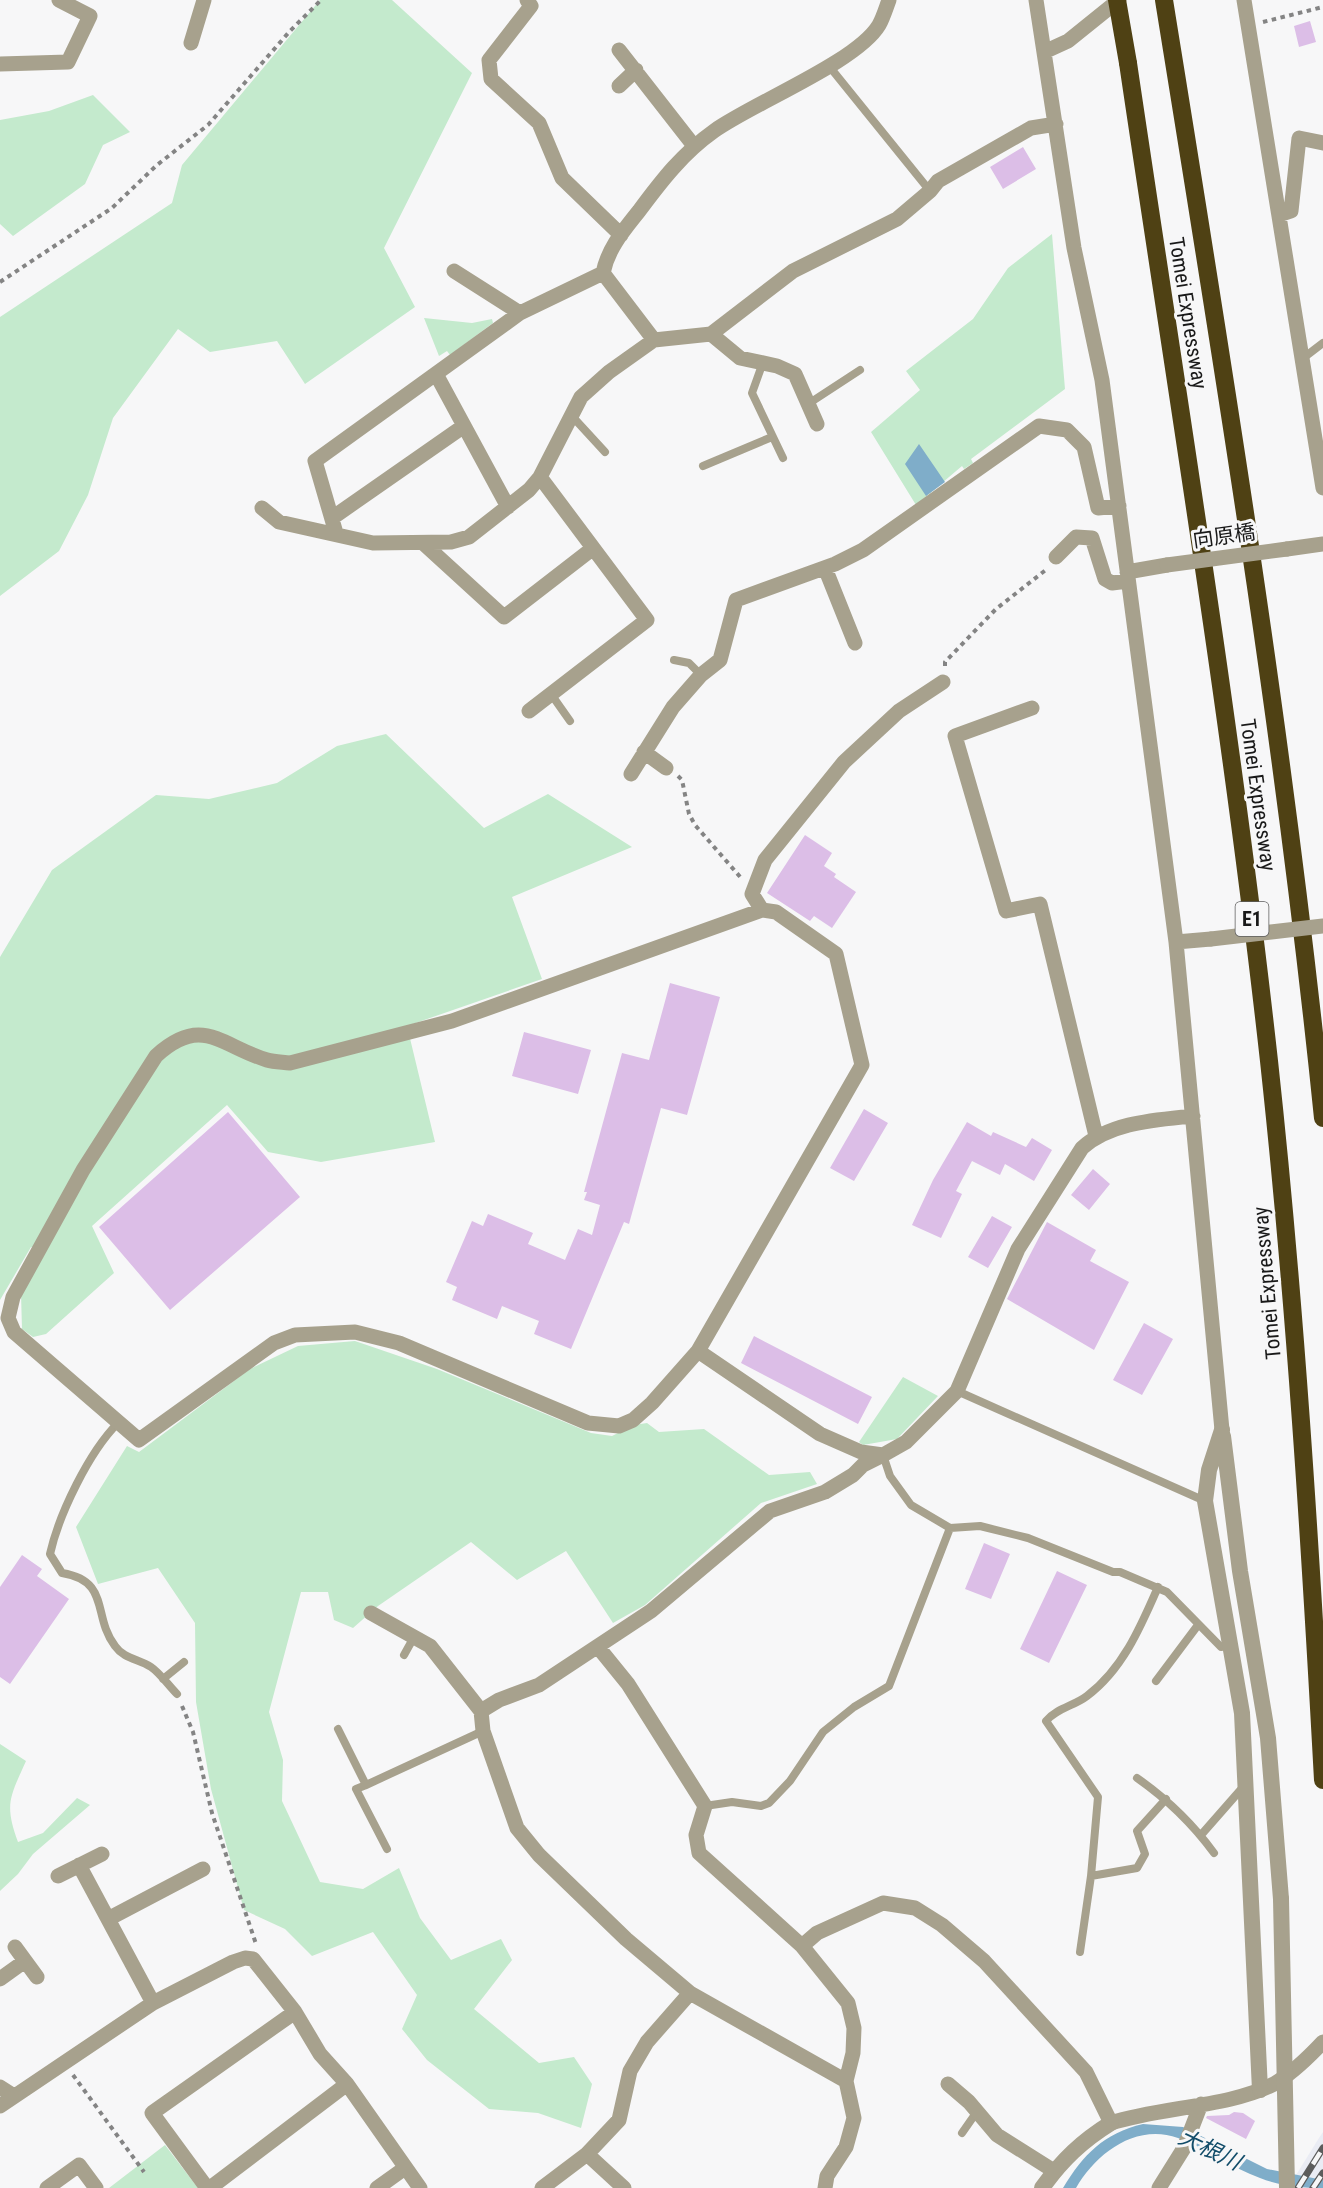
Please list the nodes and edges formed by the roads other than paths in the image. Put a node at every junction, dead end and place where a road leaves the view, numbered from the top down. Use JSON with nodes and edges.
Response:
{"nodes":[{"id":1,"x":58,"y":0,"type":"edge"},
{"id":2,"x":204,"y":0,"type":"edge"},
{"id":3,"x":527,"y":0,"type":"edge"},
{"id":4,"x":889,"y":0,"type":"edge"},
{"id":5,"x":1036,"y":0,"type":"edge"},
{"id":6,"x":1118,"y":0,"type":"edge"},
{"id":7,"x":1164,"y":0,"type":"edge"},
{"id":8,"x":1244,"y":0,"type":"edge"},
{"id":9,"x":191,"y":43,"type":"dead end"},
{"id":10,"x":619,"y":50,"type":"dead end"},
{"id":11,"x":1044,"y":52,"type":"junction"},
{"id":12,"x":0,"y":64,"type":"edge"},
{"id":13,"x":829,"y":66,"type":"junction"},
{"id":14,"x":636,"y":70,"type":"junction"},
{"id":15,"x":619,"y":86,"type":"dead end"},
{"id":16,"x":1056,"y":124,"type":"junction"},
{"id":17,"x":1323,"y":143,"type":"edge"},
{"id":18,"x":694,"y":146,"type":"junction"},
{"id":19,"x":930,"y":191,"type":"junction"},
{"id":20,"x":1279,"y":214,"type":"junction"},
{"id":21,"x":621,"y":235,"type":"junction"},
{"id":22,"x":454,"y":271,"type":"dead end"},
{"id":23,"x":603,"y":273,"type":"junction"},
{"id":24,"x":520,"y":313,"type":"junction"},
{"id":25,"x":711,"y":334,"type":"junction"},
{"id":26,"x":654,"y":340,"type":"junction"},
{"id":27,"x":1323,"y":343,"type":"edge"},
{"id":28,"x":1302,"y":359,"type":"junction"},
{"id":29,"x":762,"y":365,"type":"junction"},
{"id":30,"x":860,"y":370,"type":"dead end"},
{"id":31,"x":436,"y":374,"type":"junction"},
{"id":32,"x":808,"y":404,"type":"junction"},
{"id":33,"x":570,"y":414,"type":"junction"},
{"id":34,"x":817,"y":424,"type":"dead end"},
{"id":35,"x":464,"y":426,"type":"junction"},
{"id":36,"x":772,"y":437,"type":"junction"},
{"id":37,"x":605,"y":452,"type":"dead end"},
{"id":38,"x":783,"y":458,"type":"dead end"},
{"id":39,"x":703,"y":466,"type":"dead end"},
{"id":40,"x":540,"y":477,"type":"junction"},
{"id":41,"x":1323,"y":488,"type":"edge"},
{"id":42,"x":1119,"y":506,"type":"junction"},
{"id":43,"x":262,"y":507,"type":"dead end"},
{"id":44,"x":508,"y":507,"type":"junction"},
{"id":45,"x":334,"y":526,"type":"junction"},
{"id":46,"x":423,"y":543,"type":"junction"},
{"id":47,"x":1323,"y":544,"type":"edge"},
{"id":48,"x":592,"y":549,"type":"junction"},
{"id":49,"x":1056,"y":559,"type":"road end"},
{"id":50,"x":825,"y":568,"type":"junction"},
{"id":51,"x":1127,"y":576,"type":"junction"},
{"id":52,"x":855,"y":643,"type":"dead end"},
{"id":53,"x":675,"y":660,"type":"dead end"},
{"id":54,"x":701,"y":675,"type":"junction"},
{"id":55,"x":943,"y":682,"type":"dead end"},
{"id":56,"x":551,"y":694,"type":"junction"},
{"id":57,"x":1032,"y":708,"type":"dead end"},
{"id":58,"x":529,"y":711,"type":"dead end"},
{"id":59,"x":570,"y":721,"type":"dead end"},
{"id":60,"x":644,"y":752,"type":"junction"},
{"id":61,"x":671,"y":771,"type":"road end"},
{"id":62,"x":631,"y":774,"type":"dead end"},
{"id":63,"x":762,"y":910,"type":"junction"},
{"id":64,"x":1323,"y":926,"type":"edge"},
{"id":65,"x":1176,"y":942,"type":"junction"},
{"id":66,"x":1193,"y":1116,"type":"junction"},
{"id":67,"x":1323,"y":1118,"type":"edge"},
{"id":68,"x":1096,"y":1136,"type":"junction"},
{"id":69,"x":698,"y":1352,"type":"junction"},
{"id":70,"x":957,"y":1391,"type":"junction"},
{"id":71,"x":118,"y":1423,"type":"junction"},
{"id":72,"x":1222,"y":1430,"type":"junction"},
{"id":73,"x":883,"y":1455,"type":"junction"},
{"id":74,"x":1205,"y":1501,"type":"junction"},
{"id":75,"x":950,"y":1528,"type":"junction"},
{"id":76,"x":1158,"y":1587,"type":"junction"},
{"id":77,"x":371,"y":1613,"type":"dead end"},
{"id":78,"x":1197,"y":1625,"type":"junction"},
{"id":79,"x":414,"y":1637,"type":"junction"},
{"id":80,"x":1231,"y":1645,"type":"junction"},
{"id":81,"x":598,"y":1647,"type":"junction"},
{"id":82,"x":404,"y":1655,"type":"dead end"},
{"id":83,"x":184,"y":1662,"type":"dead end"},
{"id":84,"x":163,"y":1679,"type":"junction"},
{"id":85,"x":1156,"y":1681,"type":"dead end"},
{"id":86,"x":177,"y":1694,"type":"road end"},
{"id":87,"x":481,"y":1712,"type":"junction"},
{"id":88,"x":338,"y":1729,"type":"dead end"},
{"id":89,"x":483,"y":1731,"type":"junction"},
{"id":90,"x":1137,"y":1778,"type":"dead end"},
{"id":91,"x":1323,"y":1780,"type":"edge"},
{"id":92,"x":366,"y":1785,"type":"junction"},
{"id":93,"x":1245,"y":1785,"type":"junction"},
{"id":94,"x":1166,"y":1799,"type":"junction"},
{"id":95,"x":705,"y":1806,"type":"junction"},
{"id":96,"x":1201,"y":1835,"type":"junction"},
{"id":97,"x":387,"y":1849,"type":"dead end"},
{"id":98,"x":1214,"y":1853,"type":"dead end"},
{"id":99,"x":102,"y":1854,"type":"dead end"},
{"id":100,"x":80,"y":1865,"type":"junction"},
{"id":101,"x":203,"y":1869,"type":"dead end"},
{"id":102,"x":58,"y":1876,"type":"dead end"},
{"id":103,"x":1091,"y":1876,"type":"junction"},
{"id":104,"x":108,"y":1919,"type":"junction"},
{"id":105,"x":802,"y":1946,"type":"junction"},
{"id":106,"x":15,"y":1947,"type":"dead end"},
{"id":107,"x":1080,"y":1952,"type":"dead end"},
{"id":108,"x":26,"y":1961,"type":"junction"},
{"id":109,"x":37,"y":1977,"type":"dead end"},
{"id":110,"x":0,"y":1979,"type":"edge"},
{"id":111,"x":690,"y":1993,"type":"junction"},
{"id":112,"x":153,"y":2003,"type":"junction"},
{"id":113,"x":295,"y":2012,"type":"junction"},
{"id":114,"x":1323,"y":2042,"type":"edge"},
{"id":115,"x":846,"y":2080,"type":"junction"},
{"id":116,"x":347,"y":2084,"type":"junction"},
{"id":117,"x":948,"y":2084,"type":"dead end"},
{"id":118,"x":0,"y":2087,"type":"edge"},
{"id":119,"x":1260,"y":2090,"type":"junction"},
{"id":120,"x":14,"y":2096,"type":"junction"},
{"id":121,"x":1201,"y":2104,"type":"junction"},
{"id":122,"x":0,"y":2106,"type":"edge"},
{"id":123,"x":976,"y":2113,"type":"junction"},
{"id":124,"x":1111,"y":2123,"type":"junction"},
{"id":125,"x":962,"y":2133,"type":"dead end"},
{"id":126,"x":588,"y":2154,"type":"junction"},
{"id":127,"x":405,"y":2168,"type":"junction"},
{"id":128,"x":1054,"y":2171,"type":"junction"},
{"id":129,"x":47,"y":2188,"type":"edge"},
{"id":130,"x":96,"y":2188,"type":"edge"},
{"id":131,"x":208,"y":2188,"type":"edge"},
{"id":132,"x":378,"y":2188,"type":"edge"},
{"id":133,"x":420,"y":2188,"type":"edge"},
{"id":134,"x":543,"y":2188,"type":"edge"},
{"id":135,"x":624,"y":2188,"type":"edge"},
{"id":136,"x":825,"y":2188,"type":"edge"},
{"id":137,"x":1042,"y":2188,"type":"edge"},
{"id":138,"x":1159,"y":2188,"type":"edge"},
{"id":139,"x":1287,"y":2188,"type":"edge"}],
"edges":[{"from":1,"to":12,"type":"street"},
{"from":2,"to":9,"type":"street"},
{"from":3,"to":21,"type":"street"},
{"from":4,"to":13,"type":"street"},
{"from":5,"to":11,"type":"street"},
{"from":6,"to":11,"type":"street"},
{"from":6,"to":91,"type":"highway","name":"Tomei Expressway","number":"E1","bridge":true},
{"from":7,"to":67,"type":"highway","name":"Tomei Expressway","number":"E1"},
{"from":8,"to":20,"type":"street"},
{"from":10,"to":14,"type":"street"},
{"from":11,"to":16,"type":"street"},
{"from":13,"to":18,"type":"street"},
{"from":13,"to":19,"type":"lane"},
{"from":14,"to":15,"type":"street"},
{"from":14,"to":18,"type":"street"},
{"from":16,"to":19,"type":"street"},
{"from":16,"to":42,"type":"street"},
{"from":17,"to":20,"type":"street"},
{"from":18,"to":21,"type":"street"},
{"from":19,"to":25,"type":"street"},
{"from":20,"to":28,"type":"street"},
{"from":21,"to":23,"type":"street"},
{"from":22,"to":24,"type":"street"},
{"from":23,"to":24,"type":"street"},
{"from":23,"to":26,"type":"street"},
{"from":24,"to":31,"type":"street"},
{"from":25,"to":26,"type":"street"},
{"from":25,"to":29,"type":"street"},
{"from":26,"to":33,"type":"street"},
{"from":27,"to":28,"type":"lane"},
{"from":28,"to":41,"type":"street"},
{"from":29,"to":32,"type":"street"},
{"from":29,"to":36,"type":"lane"},
{"from":30,"to":32,"type":"lane"},
{"from":31,"to":35,"type":"street"},
{"from":31,"to":45,"type":"street"},
{"from":32,"to":34,"type":"street"},
{"from":33,"to":37,"type":"lane"},
{"from":33,"to":40,"type":"street"},
{"from":35,"to":44,"type":"street"},
{"from":35,"to":45,"type":"street"},
{"from":36,"to":38,"type":"lane"},
{"from":36,"to":39,"type":"lane"},
{"from":40,"to":44,"type":"street"},
{"from":40,"to":48,"type":"street"},
{"from":42,"to":50,"type":"street"},
{"from":42,"to":51,"type":"street"},
{"from":43,"to":45,"type":"street"},
{"from":44,"to":46,"type":"street"},
{"from":45,"to":46,"type":"street"},
{"from":46,"to":48,"type":"street"},
{"from":47,"to":51,"type":"street","name":"向原橋","bridge":true},
{"from":48,"to":56,"type":"street"},
{"from":49,"to":51,"type":"street"},
{"from":50,"to":52,"type":"street"},
{"from":50,"to":54,"type":"street"},
{"from":51,"to":65,"type":"street"},
{"from":53,"to":54,"type":"lane"},
{"from":54,"to":60,"type":"street"},
{"from":55,"to":63,"type":"street"},
{"from":56,"to":58,"type":"street"},
{"from":56,"to":59,"type":"lane"},
{"from":57,"to":68,"type":"street"},
{"from":60,"to":61,"type":"street"},
{"from":60,"to":62,"type":"street"},
{"from":63,"to":69,"type":"street"},
{"from":63,"to":71,"type":"street"},
{"from":64,"to":65,"type":"street","bridge":true},
{"from":65,"to":66,"type":"street"},
{"from":66,"to":68,"type":"street"},
{"from":66,"to":72,"type":"street"},
{"from":68,"to":70,"type":"street"},
{"from":69,"to":71,"type":"street"},
{"from":69,"to":73,"type":"street"},
{"from":70,"to":73,"type":"street"},
{"from":70,"to":74,"type":"lane"},
{"from":71,"to":84,"type":"lane"},
{"from":72,"to":74,"type":"street"},
{"from":72,"to":139,"type":"street","bridge":true},
{"from":73,"to":75,"type":"lane"},
{"from":73,"to":81,"type":"street"},
{"from":74,"to":80,"type":"street"},
{"from":75,"to":76,"type":"lane"},
{"from":75,"to":95,"type":"lane"},
{"from":76,"to":78,"type":"lane"},
{"from":76,"to":103,"type":"lane"},
{"from":77,"to":79,"type":"street"},
{"from":78,"to":80,"type":"lane"},
{"from":78,"to":85,"type":"lane"},
{"from":79,"to":82,"type":"lane"},
{"from":79,"to":87,"type":"street"},
{"from":80,"to":93,"type":"street"},
{"from":81,"to":87,"type":"street"},
{"from":81,"to":95,"type":"street"},
{"from":83,"to":84,"type":"lane"},
{"from":84,"to":86,"type":"lane"},
{"from":87,"to":89,"type":"street"},
{"from":88,"to":92,"type":"lane"},
{"from":89,"to":92,"type":"lane"},
{"from":89,"to":111,"type":"street"},
{"from":90,"to":94,"type":"lane"},
{"from":92,"to":97,"type":"lane"},
{"from":93,"to":96,"type":"lane"},
{"from":93,"to":119,"type":"street"},
{"from":94,"to":96,"type":"lane"},
{"from":94,"to":103,"type":"lane"},
{"from":95,"to":105,"type":"street"},
{"from":96,"to":98,"type":"lane"},
{"from":99,"to":100,"type":"street"},
{"from":100,"to":102,"type":"street"},
{"from":100,"to":104,"type":"street"},
{"from":101,"to":104,"type":"street"},
{"from":103,"to":107,"type":"lane"},
{"from":104,"to":112,"type":"street"},
{"from":105,"to":115,"type":"street"},
{"from":105,"to":124,"type":"street"},
{"from":106,"to":108,"type":"street"},
{"from":108,"to":109,"type":"street"},
{"from":108,"to":110,"type":"street"},
{"from":111,"to":115,"type":"street"},
{"from":111,"to":126,"type":"street"},
{"from":112,"to":113,"type":"street"},
{"from":112,"to":120,"type":"street"},
{"from":113,"to":116,"type":"street"},
{"from":113,"to":131,"type":"street"},
{"from":114,"to":119,"type":"street"},
{"from":115,"to":136,"type":"street"},
{"from":116,"to":127,"type":"street"},
{"from":116,"to":131,"type":"street"},
{"from":117,"to":123,"type":"street"},
{"from":118,"to":120,"type":"street"},
{"from":119,"to":121,"type":"street"},
{"from":120,"to":122,"type":"street"},
{"from":121,"to":124,"type":"street"},
{"from":121,"to":138,"type":"street"},
{"from":123,"to":125,"type":"lane"},
{"from":123,"to":128,"type":"street"},
{"from":124,"to":128,"type":"street"},
{"from":126,"to":134,"type":"street"},
{"from":126,"to":135,"type":"street"},
{"from":127,"to":132,"type":"street"},
{"from":127,"to":133,"type":"street"},
{"from":128,"to":137,"type":"street"},
{"from":129,"to":130,"type":"street"}]}
